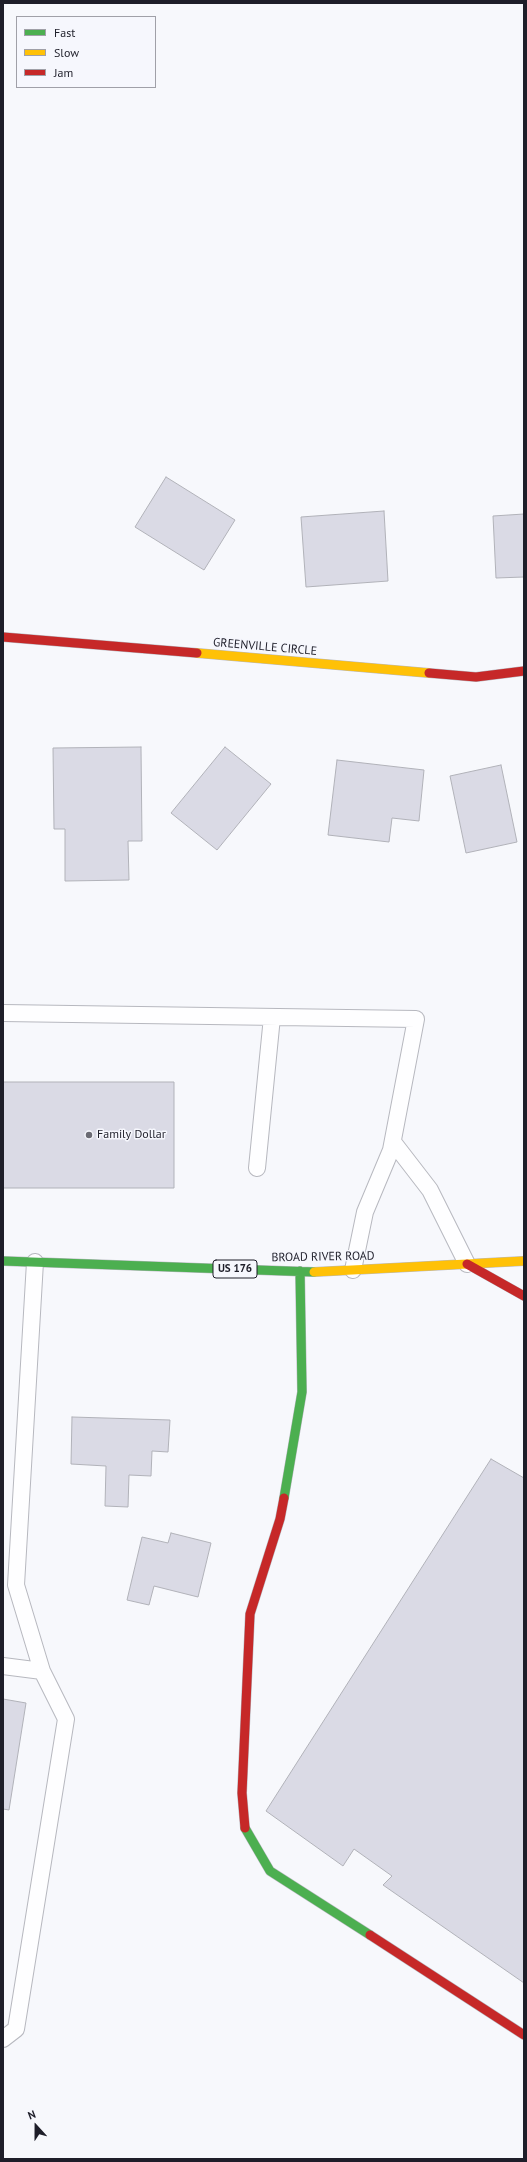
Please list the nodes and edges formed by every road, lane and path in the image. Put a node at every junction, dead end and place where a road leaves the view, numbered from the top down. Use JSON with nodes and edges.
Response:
{"nodes":[{"id":1,"x":3,"y":637,"type":"edge"},
{"id":2,"x":524,"y":671,"type":"edge"},
{"id":3,"x":3,"y":1014,"type":"edge"},
{"id":4,"x":272,"y":1017,"type":"junction"},
{"id":5,"x":392,"y":1146,"type":"junction"},
{"id":6,"x":257,"y":1168,"type":"dead end"},
{"id":7,"x":3,"y":1260,"type":"edge"},
{"id":8,"x":524,"y":1261,"type":"edge"},
{"id":9,"x":35,"y":1262,"type":"junction"},
{"id":10,"x":467,"y":1264,"type":"junction"},
{"id":11,"x":353,"y":1270,"type":"junction"},
{"id":12,"x":300,"y":1271,"type":"junction"},
{"id":13,"x":524,"y":1296,"type":"edge"},
{"id":14,"x":3,"y":1666,"type":"edge"},
{"id":15,"x":42,"y":1671,"type":"junction"},
{"id":16,"x":524,"y":2035,"type":"edge"},
{"id":17,"x":3,"y":2039,"type":"edge"}],
"edges":[{"from":1,"to":2,"type":"street","name":"GREENVILLE CIRCLE"},
{"from":3,"to":4,"type":"lane"},
{"from":4,"to":5,"type":"lane"},
{"from":4,"to":6,"type":"lane"},
{"from":5,"to":10,"type":"lane"},
{"from":5,"to":11,"type":"lane"},
{"from":7,"to":9,"type":"street","name":"BROAD RIVER ROAD","number":"US 176"},
{"from":8,"to":10,"type":"street","name":"BROAD RIVER ROAD","number":"US 176"},
{"from":9,"to":12,"type":"street","name":"BROAD RIVER ROAD","number":"US 176"},
{"from":9,"to":15,"type":"lane"},
{"from":10,"to":11,"type":"street","name":"BROAD RIVER ROAD","number":"US 176"},
{"from":10,"to":13,"type":"street"},
{"from":11,"to":12,"type":"street","name":"BROAD RIVER ROAD","number":"US 176"},
{"from":12,"to":16,"type":"street"},
{"from":14,"to":15,"type":"lane"},
{"from":15,"to":17,"type":"lane"}]}
